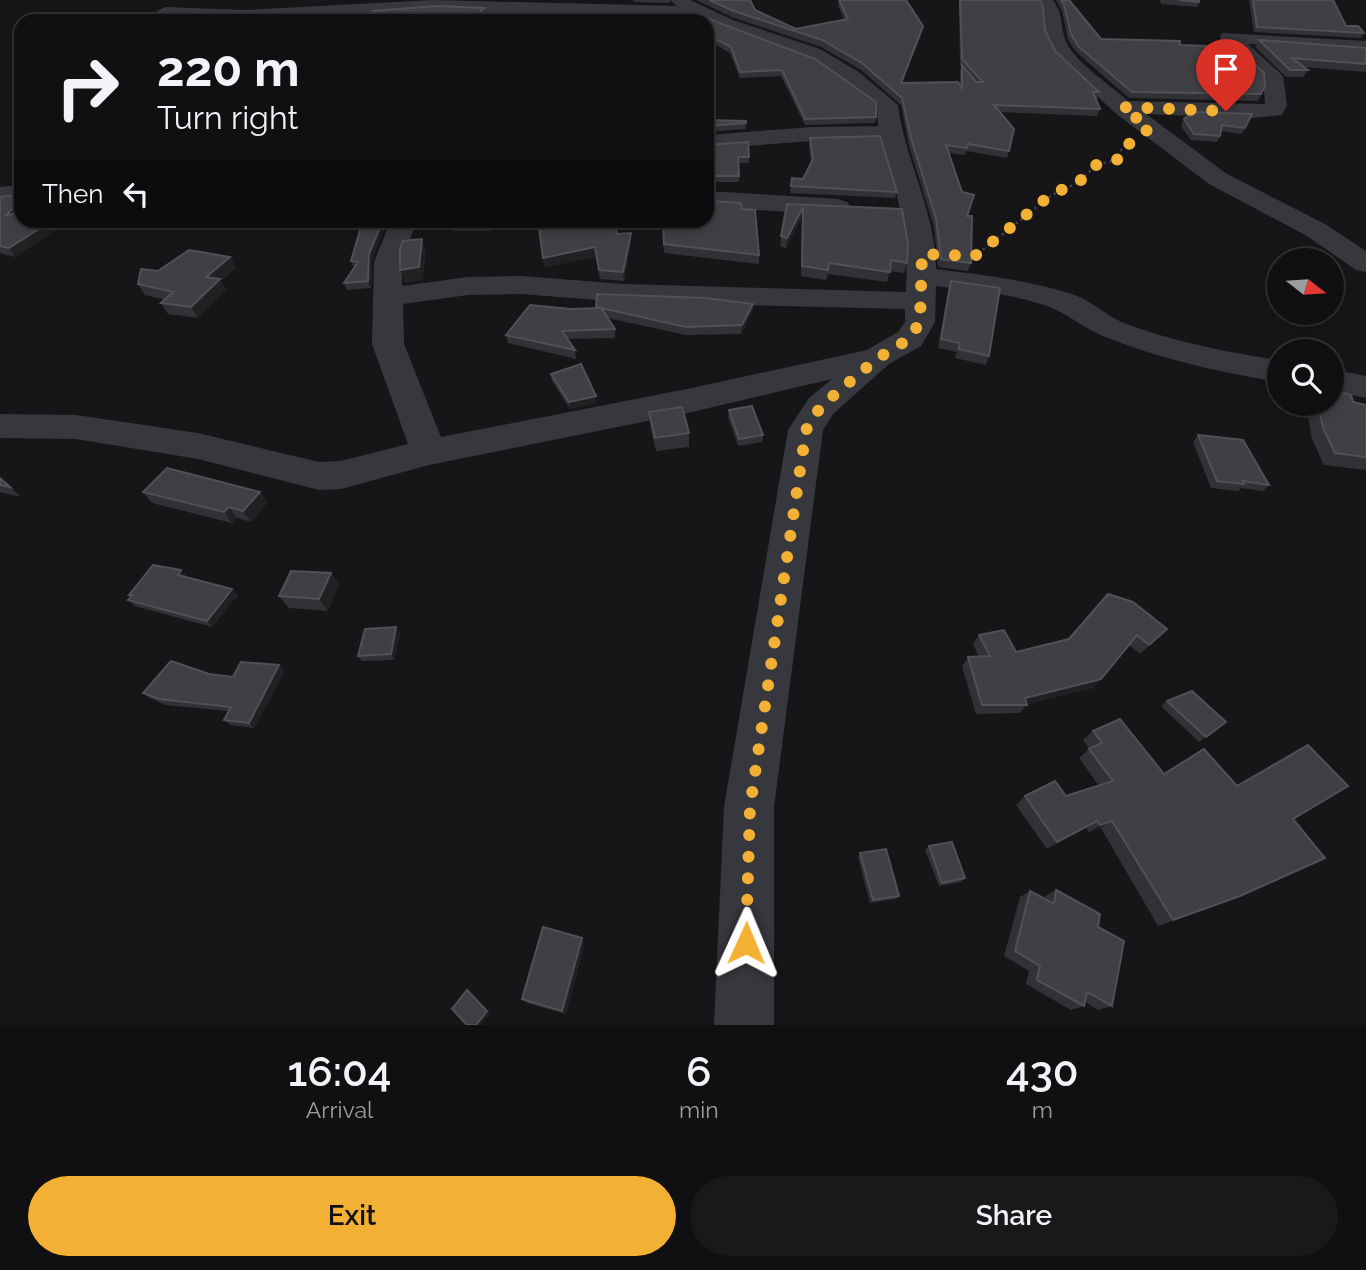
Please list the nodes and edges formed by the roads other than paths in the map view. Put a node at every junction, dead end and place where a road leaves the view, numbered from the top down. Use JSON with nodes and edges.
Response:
{"nodes":[{"id":1,"x":1044,"y":0,"type":"edge"},
{"id":2,"x":687,"y":6,"type":"edge"},
{"id":3,"x":518,"y":8,"type":"junction"},
{"id":4,"x":165,"y":12,"type":"dead end"},
{"id":5,"x":219,"y":14,"type":"edge"},
{"id":6,"x":265,"y":14,"type":"edge"},
{"id":7,"x":504,"y":14,"type":"edge"},
{"id":8,"x":708,"y":14,"type":"edge"},
{"id":9,"x":714,"y":16,"type":"edge"},
{"id":10,"x":1366,"y":47,"type":"edge"},
{"id":11,"x":1122,"y":107,"type":"junction"},
{"id":12,"x":890,"y":133,"type":"junction"},
{"id":13,"x":714,"y":141,"type":"edge"},
{"id":14,"x":714,"y":198,"type":"edge"},
{"id":15,"x":888,"y":209,"type":"junction"},
{"id":16,"x":401,"y":228,"type":"edge"},
{"id":17,"x":1366,"y":264,"type":"edge"},
{"id":18,"x":922,"y":277,"type":"junction"},
{"id":19,"x":387,"y":297,"type":"junction"},
{"id":20,"x":878,"y":358,"type":"junction"},
{"id":21,"x":1267,"y":369,"type":"edge"},
{"id":22,"x":1344,"y":382,"type":"edge"},
{"id":23,"x":1366,"y":387,"type":"edge"},
{"id":24,"x":0,"y":426,"type":"edge"},
{"id":25,"x":429,"y":452,"type":"junction"},
{"id":26,"x":744,"y":1025,"type":"edge"}],
"edges":[{"from":1,"to":11,"type":"street"},
{"from":2,"to":3,"type":"street"},
{"from":2,"to":8,"type":"street"},
{"from":3,"to":6,"type":"street"},
{"from":3,"to":7,"type":"street"},
{"from":4,"to":5,"type":"street"},
{"from":9,"to":12,"type":"street"},
{"from":10,"to":11,"type":"street"},
{"from":11,"to":17,"type":"street"},
{"from":12,"to":13,"type":"street"},
{"from":12,"to":15,"type":"street"},
{"from":14,"to":15,"type":"street"},
{"from":15,"to":18,"type":"street"},
{"from":16,"to":19,"type":"street"},
{"from":18,"to":19,"type":"street"},
{"from":18,"to":20,"type":"street"},
{"from":18,"to":21,"type":"street"},
{"from":19,"to":25,"type":"street"},
{"from":20,"to":25,"type":"street"},
{"from":20,"to":26,"type":"street"},
{"from":22,"to":23,"type":"street"},
{"from":24,"to":25,"type":"street"}]}
